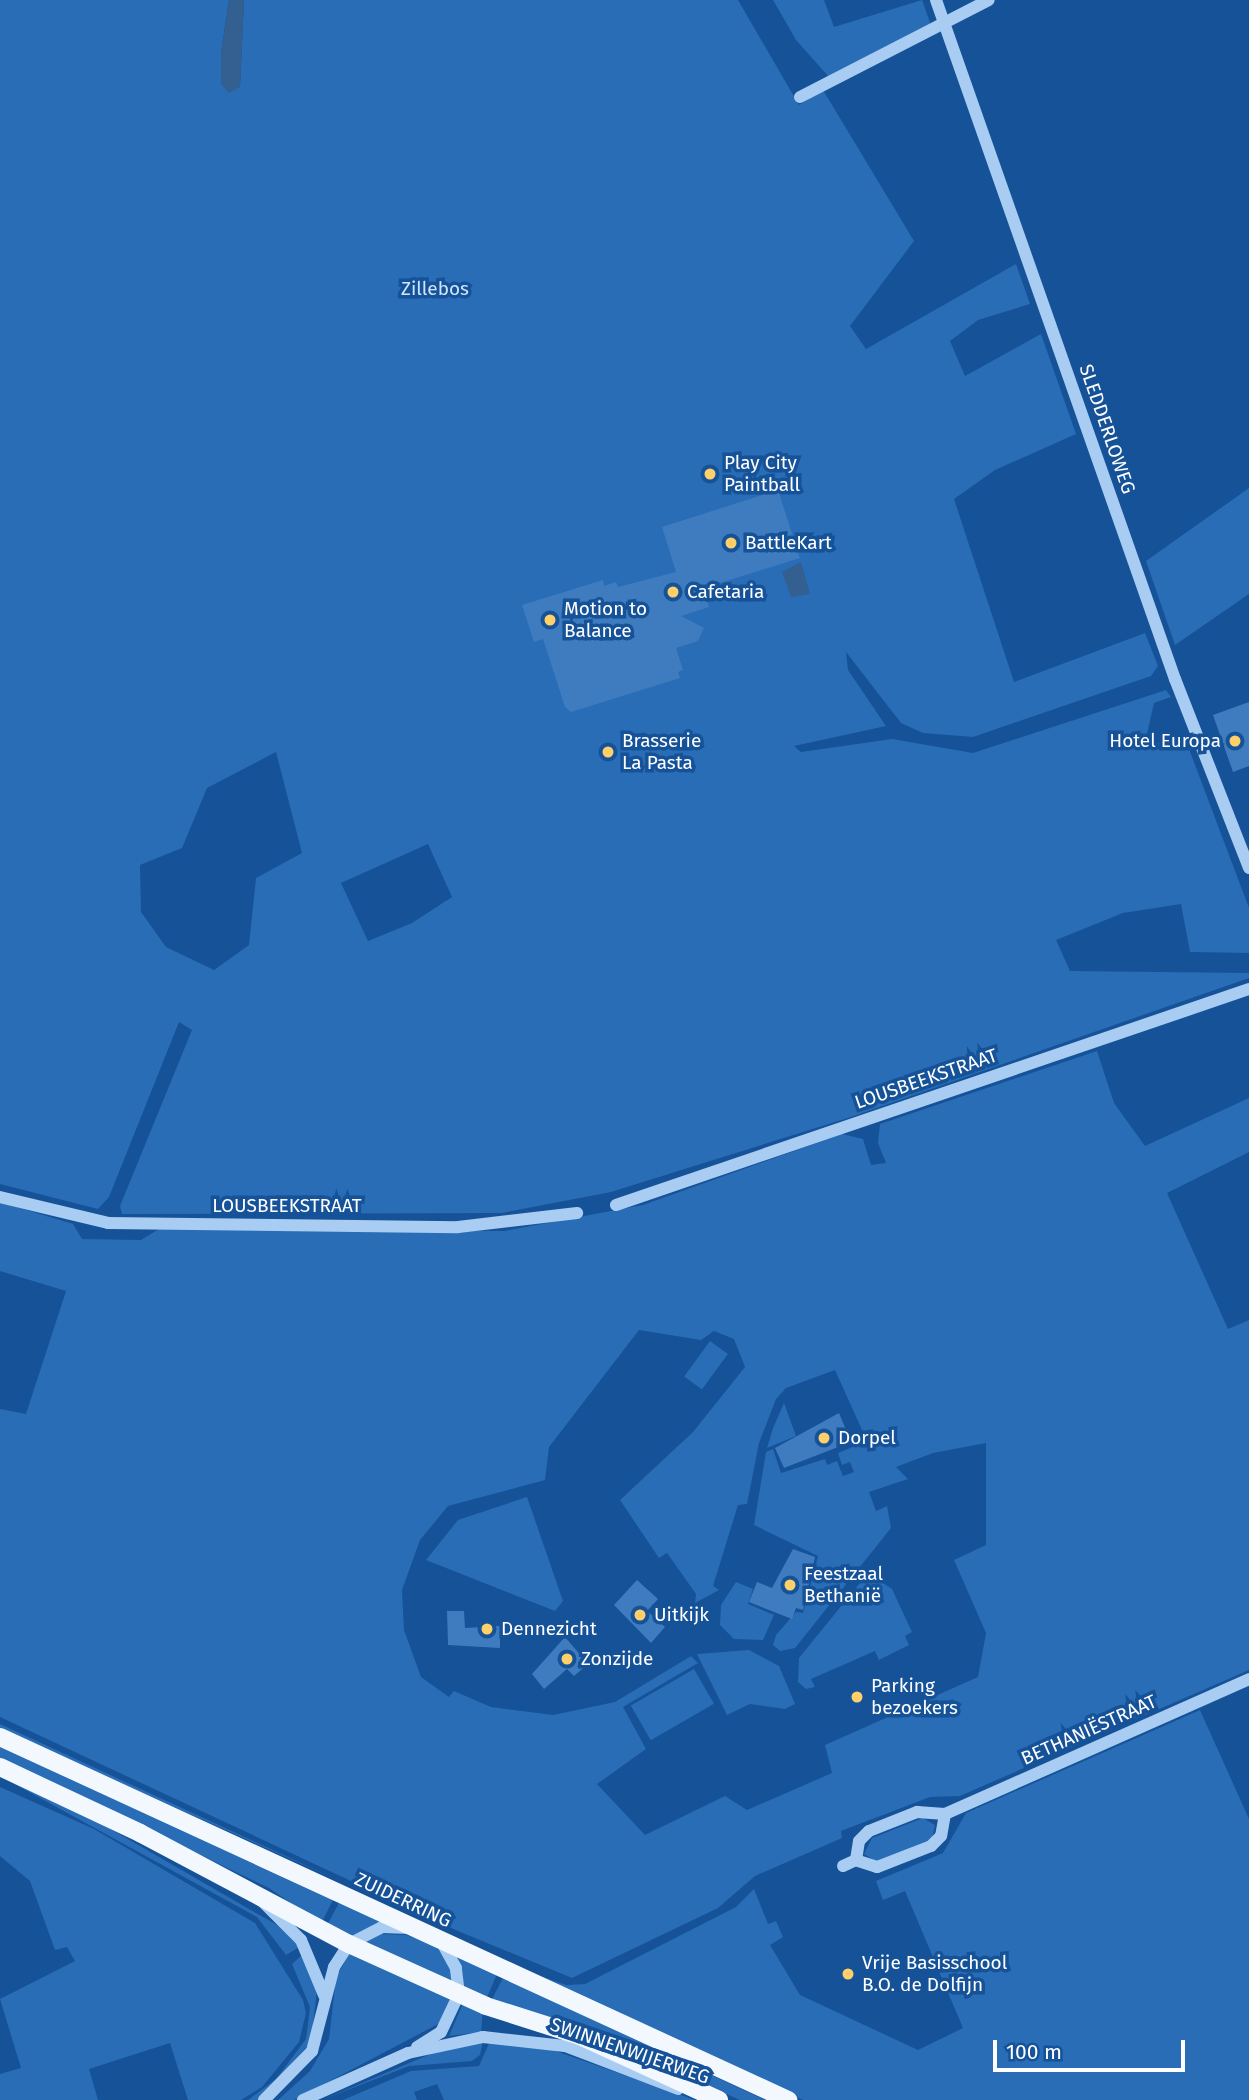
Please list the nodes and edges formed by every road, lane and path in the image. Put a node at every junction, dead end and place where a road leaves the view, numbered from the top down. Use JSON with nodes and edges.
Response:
{"nodes":[{"id":1,"x":936,"y":0,"type":"edge"},
{"id":2,"x":989,"y":0,"type":"edge"},
{"id":3,"x":944,"y":22,"type":"junction"},
{"id":4,"x":800,"y":97,"type":"dead end"},
{"id":5,"x":1249,"y":868,"type":"edge"},
{"id":6,"x":1249,"y":989,"type":"edge"},
{"id":7,"x":0,"y":1197,"type":"edge"},
{"id":8,"x":616,"y":1205,"type":"dead end"},
{"id":9,"x":577,"y":1213,"type":"dead end"},
{"id":10,"x":1249,"y":1679,"type":"edge"},
{"id":11,"x":0,"y":1737,"type":"edge"},
{"id":12,"x":0,"y":1767,"type":"edge"},
{"id":13,"x":944,"y":1815,"type":"junction"},
{"id":14,"x":856,"y":1860,"type":"junction"},
{"id":15,"x":843,"y":1866,"type":"dead end"},
{"id":16,"x":260,"y":1899,"type":"junction"},
{"id":17,"x":412,"y":1928,"type":"junction"},
{"id":18,"x":441,"y":1941,"type":"junction"},
{"id":19,"x":349,"y":1944,"type":"junction"},
{"id":20,"x":459,"y":1994,"type":"junction"},
{"id":21,"x":325,"y":1998,"type":"junction"},
{"id":22,"x":408,"y":2053,"type":"junction"},
{"id":23,"x":264,"y":2100,"type":"edge"},
{"id":24,"x":303,"y":2100,"type":"edge"},
{"id":25,"x":717,"y":2100,"type":"edge"},
{"id":26,"x":789,"y":2100,"type":"edge"}],
"edges":[{"from":1,"to":3,"type":"street","name":"SLEDDERLOWEG"},
{"from":2,"to":3,"type":"street"},
{"from":3,"to":4,"type":"street"},
{"from":3,"to":5,"type":"street","name":"SLEDDERLOWEG"},
{"from":6,"to":8,"type":"street","name":"LOUSBEEKSTRAAT"},
{"from":7,"to":9,"type":"street","name":"LOUSBEEKSTRAAT"},
{"from":10,"to":13,"type":"street","name":"BETHANIËSTRAAT"},
{"from":11,"to":17,"type":"main road","name":"ZUIDERRING"},
{"from":12,"to":16,"type":"main road"},
{"from":13,"to":14,"type":"street","name":"BETHANIËSTRAAT"},
{"from":13,"to":14,"type":"street"},
{"from":14,"to":15,"type":"street"},
{"from":16,"to":19,"type":"main road"},
{"from":16,"to":21,"type":"street"},
{"from":17,"to":18,"type":"main road","name":"ZUIDERRING"},
{"from":17,"to":19,"type":"street"},
{"from":18,"to":20,"type":"street"},
{"from":18,"to":26,"type":"main road","name":"ZUIDERRING"},
{"from":19,"to":20,"type":"main road"},
{"from":19,"to":21,"type":"street"},
{"from":20,"to":22,"type":"street","name":"SWINNENWIJERWEG"},
{"from":20,"to":25,"type":"main road"},
{"from":21,"to":23,"type":"street"},
{"from":22,"to":24,"type":"street","name":"SWINNENWIJERWEG"},
{"from":22,"to":25,"type":"street","name":"SWINNENWIJERWEG"}]}
